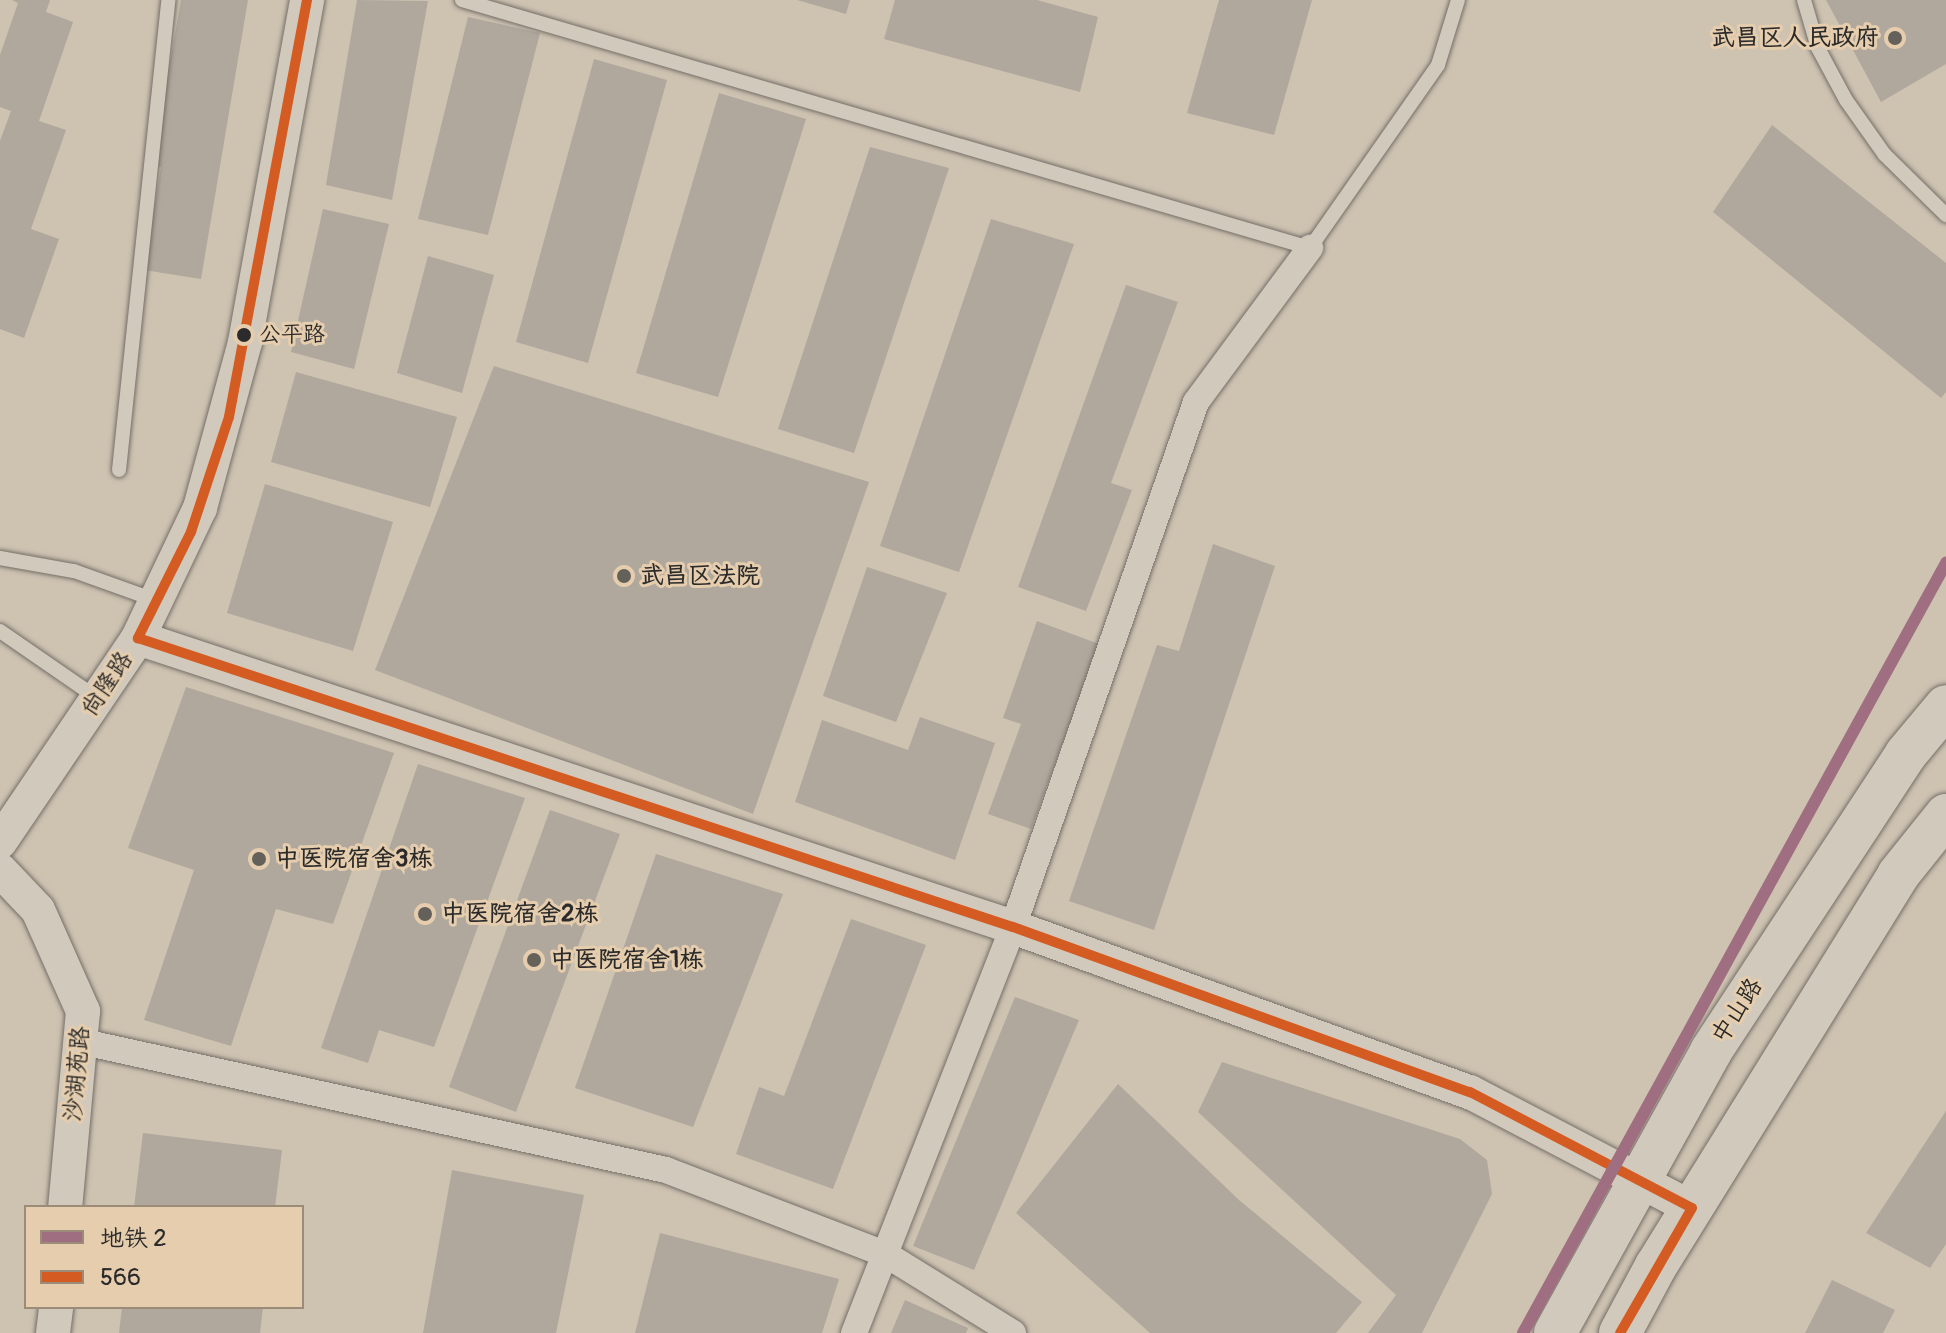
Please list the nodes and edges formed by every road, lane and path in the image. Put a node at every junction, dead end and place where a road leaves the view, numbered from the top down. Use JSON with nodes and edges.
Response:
{"nodes":[{"id":1,"x":168,"y":0,"type":"edge"},
{"id":2,"x":307,"y":0,"type":"edge"},
{"id":3,"x":462,"y":0,"type":"edge"},
{"id":4,"x":1458,"y":0,"type":"edge"},
{"id":5,"x":1804,"y":0,"type":"edge"},
{"id":6,"x":1946,"y":215,"type":"edge"},
{"id":7,"x":1310,"y":248,"type":"junction"},
{"id":8,"x":119,"y":470,"type":"dead end"},
{"id":9,"x":0,"y":558,"type":"edge"},
{"id":10,"x":159,"y":601,"type":"junction"},
{"id":11,"x":0,"y":631,"type":"edge"},
{"id":12,"x":138,"y":638,"type":"junction"},
{"id":13,"x":97,"y":698,"type":"junction"},
{"id":14,"x":1946,"y":706,"type":"edge"},
{"id":15,"x":1946,"y":815,"type":"edge"},
{"id":16,"x":0,"y":842,"type":"edge"},
{"id":17,"x":0,"y":870,"type":"edge"},
{"id":18,"x":1013,"y":927,"type":"junction"},
{"id":19,"x":79,"y":1041,"type":"junction"},
{"id":20,"x":1638,"y":1178,"type":"junction"},
{"id":21,"x":65,"y":1205,"type":"edge"},
{"id":22,"x":1692,"y":1208,"type":"junction"},
{"id":23,"x":885,"y":1254,"type":"junction"},
{"id":24,"x":56,"y":1309,"type":"edge"},
{"id":25,"x":53,"y":1333,"type":"edge"},
{"id":26,"x":854,"y":1333,"type":"edge"},
{"id":27,"x":1013,"y":1333,"type":"edge"},
{"id":28,"x":1555,"y":1333,"type":"edge"},
{"id":29,"x":1620,"y":1333,"type":"edge"}],
"edges":[{"from":1,"to":8,"type":"lane"},
{"from":2,"to":10,"type":"street","name":"尚隆路"},
{"from":3,"to":7,"type":"lane"},
{"from":4,"to":7,"type":"lane"},
{"from":5,"to":6,"type":"lane"},
{"from":7,"to":18,"type":"street"},
{"from":9,"to":10,"type":"lane"},
{"from":10,"to":12,"type":"street","name":"尚隆路"},
{"from":11,"to":13,"type":"lane"},
{"from":12,"to":13,"type":"street","name":"尚隆路"},
{"from":12,"to":18,"type":"street"},
{"from":13,"to":16,"type":"street","name":"尚隆路"},
{"from":14,"to":20,"type":"main road","name":"中山路"},
{"from":15,"to":22,"type":"main road"},
{"from":17,"to":19,"type":"street","name":"沙湖苑路"},
{"from":18,"to":20,"type":"street"},
{"from":18,"to":23,"type":"street"},
{"from":19,"to":21,"type":"street","name":"沙湖苑路"},
{"from":19,"to":23,"type":"street"},
{"from":20,"to":22,"type":"street"},
{"from":20,"to":28,"type":"main road","name":"中山路"},
{"from":22,"to":29,"type":"main road"},
{"from":23,"to":26,"type":"street"},
{"from":23,"to":27,"type":"street"},
{"from":24,"to":25,"type":"street"}]}
